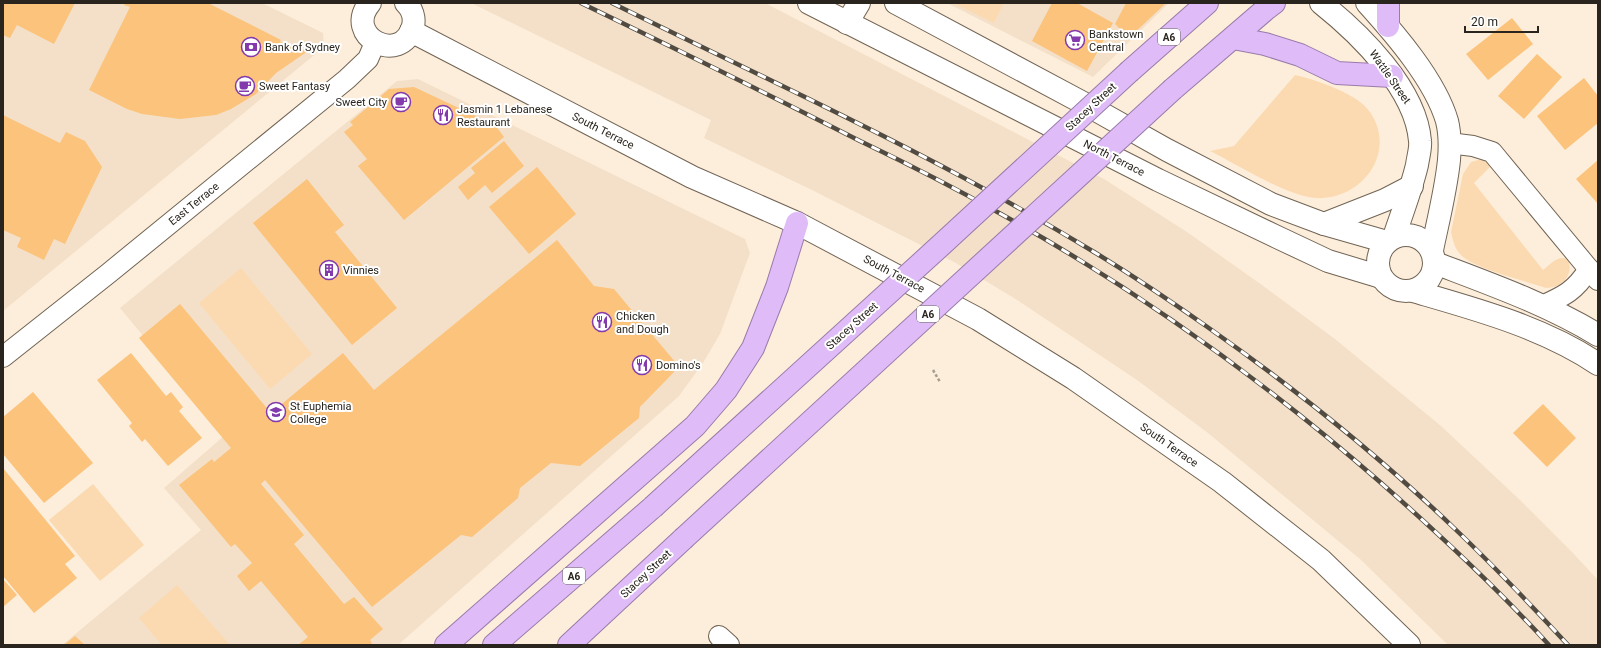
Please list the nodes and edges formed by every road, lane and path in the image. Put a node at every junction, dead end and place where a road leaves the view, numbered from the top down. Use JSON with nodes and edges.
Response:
{"nodes":[{"id":1,"x":406,"y":3,"type":"edge"},
{"id":2,"x":809,"y":3,"type":"edge"},
{"id":3,"x":858,"y":3,"type":"edge"},
{"id":4,"x":896,"y":3,"type":"edge"},
{"id":5,"x":1207,"y":3,"type":"edge"},
{"id":6,"x":1274,"y":3,"type":"edge"},
{"id":7,"x":1321,"y":3,"type":"edge"},
{"id":8,"x":1367,"y":3,"type":"edge"},
{"id":9,"x":1388,"y":3,"type":"edge"},
{"id":10,"x":363,"y":5,"type":"edge"},
{"id":11,"x":847,"y":23,"type":"junction"},
{"id":12,"x":1388,"y":26,"type":"junction"},
{"id":13,"x":411,"y":31,"type":"junction"},
{"id":14,"x":1233,"y":38,"type":"junction"},
{"id":15,"x":375,"y":43,"type":"junction"},
{"id":16,"x":1392,"y":76,"type":"junction"},
{"id":17,"x":1449,"y":143,"type":"junction"},
{"id":18,"x":1412,"y":186,"type":"junction"},
{"id":19,"x":798,"y":223,"type":"junction"},
{"id":20,"x":1324,"y":224,"type":"junction"},
{"id":21,"x":1390,"y":239,"type":"junction"},
{"id":22,"x":1434,"y":256,"type":"junction"},
{"id":23,"x":1593,"y":274,"type":"edge"},
{"id":24,"x":1381,"y":277,"type":"junction"},
{"id":25,"x":1413,"y":291,"type":"junction"},
{"id":26,"x":1542,"y":306,"type":"junction"},
{"id":27,"x":1598,"y":335,"type":"edge"},
{"id":28,"x":3,"y":357,"type":"edge"},
{"id":29,"x":1598,"y":364,"type":"edge"},
{"id":30,"x":933,"y":370,"type":"dead end"},
{"id":31,"x":940,"y":382,"type":"dead end"},
{"id":32,"x":446,"y":645,"type":"edge"},
{"id":33,"x":494,"y":645,"type":"edge"},
{"id":34,"x":569,"y":645,"type":"edge"},
{"id":35,"x":1408,"y":645,"type":"edge"}],
"edges":[{"from":1,"to":13,"type":"street"},
{"from":2,"to":11,"type":"street","name":"North Terrace"},
{"from":3,"to":11,"type":"street"},
{"from":4,"to":20,"type":"street"},
{"from":5,"to":33,"type":"highway","name":"Stacey Street","number":"A6","bridge":true},
{"from":6,"to":14,"type":"highway","name":"Stacey Street","number":"A6"},
{"from":7,"to":16,"type":"street","name":"Wattle Street"},
{"from":8,"to":12,"type":"street"},
{"from":9,"to":12,"type":"highway"},
{"from":10,"to":15,"type":"street"},
{"from":11,"to":24,"type":"street","name":"North Terrace"},
{"from":12,"to":17,"type":"street"},
{"from":13,"to":15,"type":"street"},
{"from":13,"to":19,"type":"street","name":"South Terrace"},
{"from":14,"to":16,"type":"highway"},
{"from":14,"to":34,"type":"highway","name":"Stacey Street","number":"A6","bridge":true},
{"from":15,"to":28,"type":"street","name":"East Terrace"},
{"from":16,"to":18,"type":"street","name":"Wattle Street"},
{"from":17,"to":22,"type":"street"},
{"from":17,"to":23,"type":"street"},
{"from":18,"to":20,"type":"street"},
{"from":18,"to":21,"type":"street","name":"Wattle Street"},
{"from":19,"to":32,"type":"highway"},
{"from":19,"to":35,"type":"street","name":"South Terrace"},
{"from":20,"to":21,"type":"street"},
{"from":21,"to":22,"type":"street"},
{"from":21,"to":24,"type":"street"},
{"from":22,"to":25,"type":"street"},
{"from":22,"to":26,"type":"street"},
{"from":23,"to":26,"type":"street"},
{"from":24,"to":25,"type":"street"},
{"from":25,"to":29,"type":"street"},
{"from":26,"to":27,"type":"street"},
{"from":30,"to":31,"type":"path"}]}
